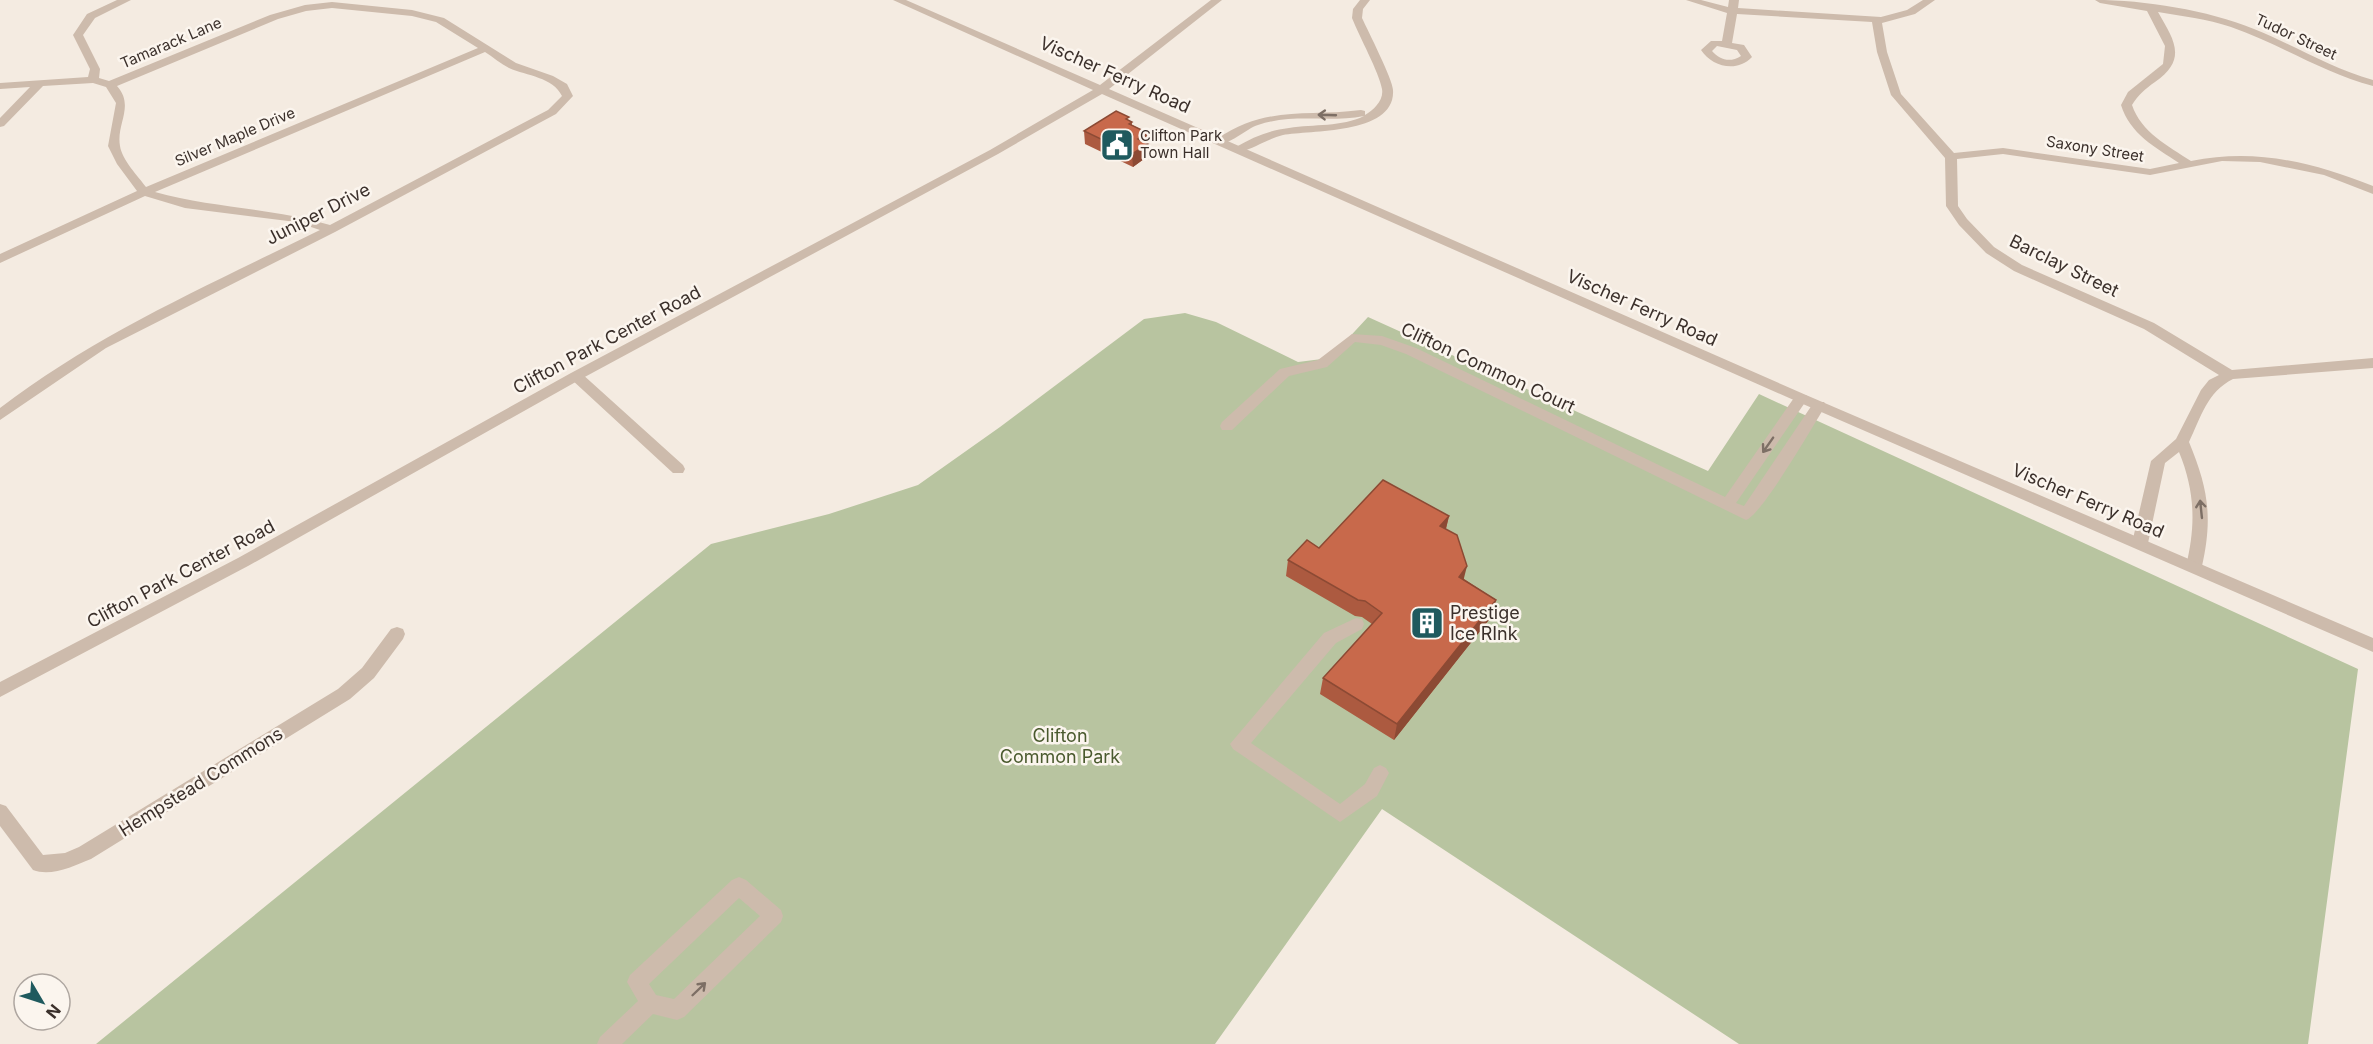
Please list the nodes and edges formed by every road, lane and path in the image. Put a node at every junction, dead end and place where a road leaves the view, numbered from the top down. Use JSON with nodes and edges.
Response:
{"nodes":[{"id":1,"x":126,"y":0,"type":"edge"},
{"id":2,"x":898,"y":0,"type":"edge"},
{"id":3,"x":1217,"y":0,"type":"edge"},
{"id":4,"x":1365,"y":0,"type":"edge"},
{"id":5,"x":1691,"y":0,"type":"edge"},
{"id":6,"x":1930,"y":0,"type":"edge"},
{"id":7,"x":2100,"y":0,"type":"edge"},
{"id":8,"x":1733,"y":5,"type":"edge"},
{"id":9,"x":2151,"y":9,"type":"junction"},
{"id":10,"x":1877,"y":20,"type":"junction"},
{"id":11,"x":1727,"y":43,"type":"dead end"},
{"id":12,"x":484,"y":49,"type":"junction"},
{"id":13,"x":93,"y":80,"type":"junction"},
{"id":14,"x":2373,"y":83,"type":"edge"},
{"id":15,"x":39,"y":84,"type":"junction"},
{"id":16,"x":110,"y":85,"type":"junction"},
{"id":17,"x":0,"y":86,"type":"edge"},
{"id":18,"x":1102,"y":89,"type":"junction"},
{"id":19,"x":1383,"y":103,"type":"junction"},
{"id":20,"x":0,"y":124,"type":"edge"},
{"id":21,"x":1221,"y":141,"type":"junction"},
{"id":22,"x":1240,"y":149,"type":"junction"},
{"id":23,"x":1951,"y":157,"type":"junction"},
{"id":24,"x":2188,"y":164,"type":"junction"},
{"id":25,"x":2373,"y":190,"type":"edge"},
{"id":26,"x":144,"y":192,"type":"junction"},
{"id":27,"x":331,"y":229,"type":"junction"},
{"id":28,"x":0,"y":259,"type":"edge"},
{"id":29,"x":2373,"y":363,"type":"edge"},
{"id":30,"x":2230,"y":375,"type":"junction"},
{"id":31,"x":576,"y":376,"type":"junction"},
{"id":32,"x":1801,"y":398,"type":"junction"},
{"id":33,"x":1819,"y":405,"type":"junction"},
{"id":34,"x":0,"y":415,"type":"edge"},
{"id":35,"x":1227,"y":426,"type":"dead end"},
{"id":36,"x":2182,"y":442,"type":"junction"},
{"id":37,"x":678,"y":469,"type":"dead end"},
{"id":38,"x":1727,"y":505,"type":"junction"},
{"id":39,"x":2140,"y":543,"type":"junction"},
{"id":40,"x":2194,"y":566,"type":"junction"},
{"id":41,"x":1356,"y":624,"type":"dead end"},
{"id":42,"x":397,"y":634,"type":"dead end"},
{"id":43,"x":2373,"y":645,"type":"edge"},
{"id":44,"x":0,"y":690,"type":"edge"},
{"id":45,"x":1380,"y":773,"type":"dead end"},
{"id":46,"x":0,"y":812,"type":"edge"},
{"id":47,"x":650,"y":1003,"type":"junction"},
{"id":48,"x":607,"y":1044,"type":"edge"}],
"edges":[{"from":1,"to":13,"type":"street"},
{"from":2,"to":18,"type":"street","name":"Vischer Ferry Road"},
{"from":3,"to":18,"type":"street","name":"Clifton Park Center Road"},
{"from":4,"to":19,"type":"street"},
{"from":5,"to":8,"type":"street"},
{"from":6,"to":10,"type":"street"},
{"from":7,"to":9,"type":"street","name":"Tudor Street"},
{"from":8,"to":10,"type":"street"},
{"from":8,"to":11,"type":"street"},
{"from":9,"to":14,"type":"street","name":"Tudor Street"},
{"from":9,"to":24,"type":"street"},
{"from":10,"to":23,"type":"street"},
{"from":12,"to":16,"type":"street","name":"Tamarack Lane"},
{"from":12,"to":26,"type":"street","name":"Silver Maple Drive"},
{"from":12,"to":27,"type":"street","name":"Juniper Drive"},
{"from":13,"to":15,"type":"street","name":"Tamarack Lane"},
{"from":13,"to":16,"type":"street","name":"Tamarack Lane"},
{"from":15,"to":17,"type":"street","name":"Tamarack Lane"},
{"from":15,"to":20,"type":"street"},
{"from":16,"to":26,"type":"street"},
{"from":18,"to":21,"type":"street","name":"Vischer Ferry Road"},
{"from":18,"to":31,"type":"street","name":"Clifton Park Center Road"},
{"from":19,"to":21,"type":"street","one_way":true},
{"from":19,"to":22,"type":"street"},
{"from":21,"to":22,"type":"street","name":"Vischer Ferry Road"},
{"from":22,"to":32,"type":"street","name":"Vischer Ferry Road"},
{"from":23,"to":24,"type":"street","name":"Saxony Street"},
{"from":23,"to":30,"type":"street","name":"Barclay Street"},
{"from":24,"to":25,"type":"street","name":"Saxony Street"},
{"from":26,"to":27,"type":"street"},
{"from":26,"to":28,"type":"street","name":"Silver Maple Drive"},
{"from":27,"to":34,"type":"street","name":"Juniper Drive"},
{"from":29,"to":30,"type":"street"},
{"from":30,"to":36,"type":"street"},
{"from":31,"to":37,"type":"street"},
{"from":31,"to":44,"type":"street","name":"Clifton Park Center Road"},
{"from":32,"to":33,"type":"street","name":"Vischer Ferry Road"},
{"from":32,"to":38,"type":"street","one_way":true},
{"from":33,"to":38,"type":"street","name":"Clifton Common Court"},
{"from":33,"to":39,"type":"street","name":"Vischer Ferry Road"},
{"from":35,"to":38,"type":"street","name":"Clifton Common Court"},
{"from":36,"to":39,"type":"street"},
{"from":40,"to":36,"type":"street","one_way":true},
{"from":39,"to":40,"type":"street","name":"Vischer Ferry Road"},
{"from":40,"to":43,"type":"street","name":"Vischer Ferry Road"},
{"from":41,"to":45,"type":"street"},
{"from":42,"to":46,"type":"street","name":"Hempstead Commons"},
{"from":47,"to":47,"type":"street","one_way":true},
{"from":47,"to":48,"type":"street"}]}
